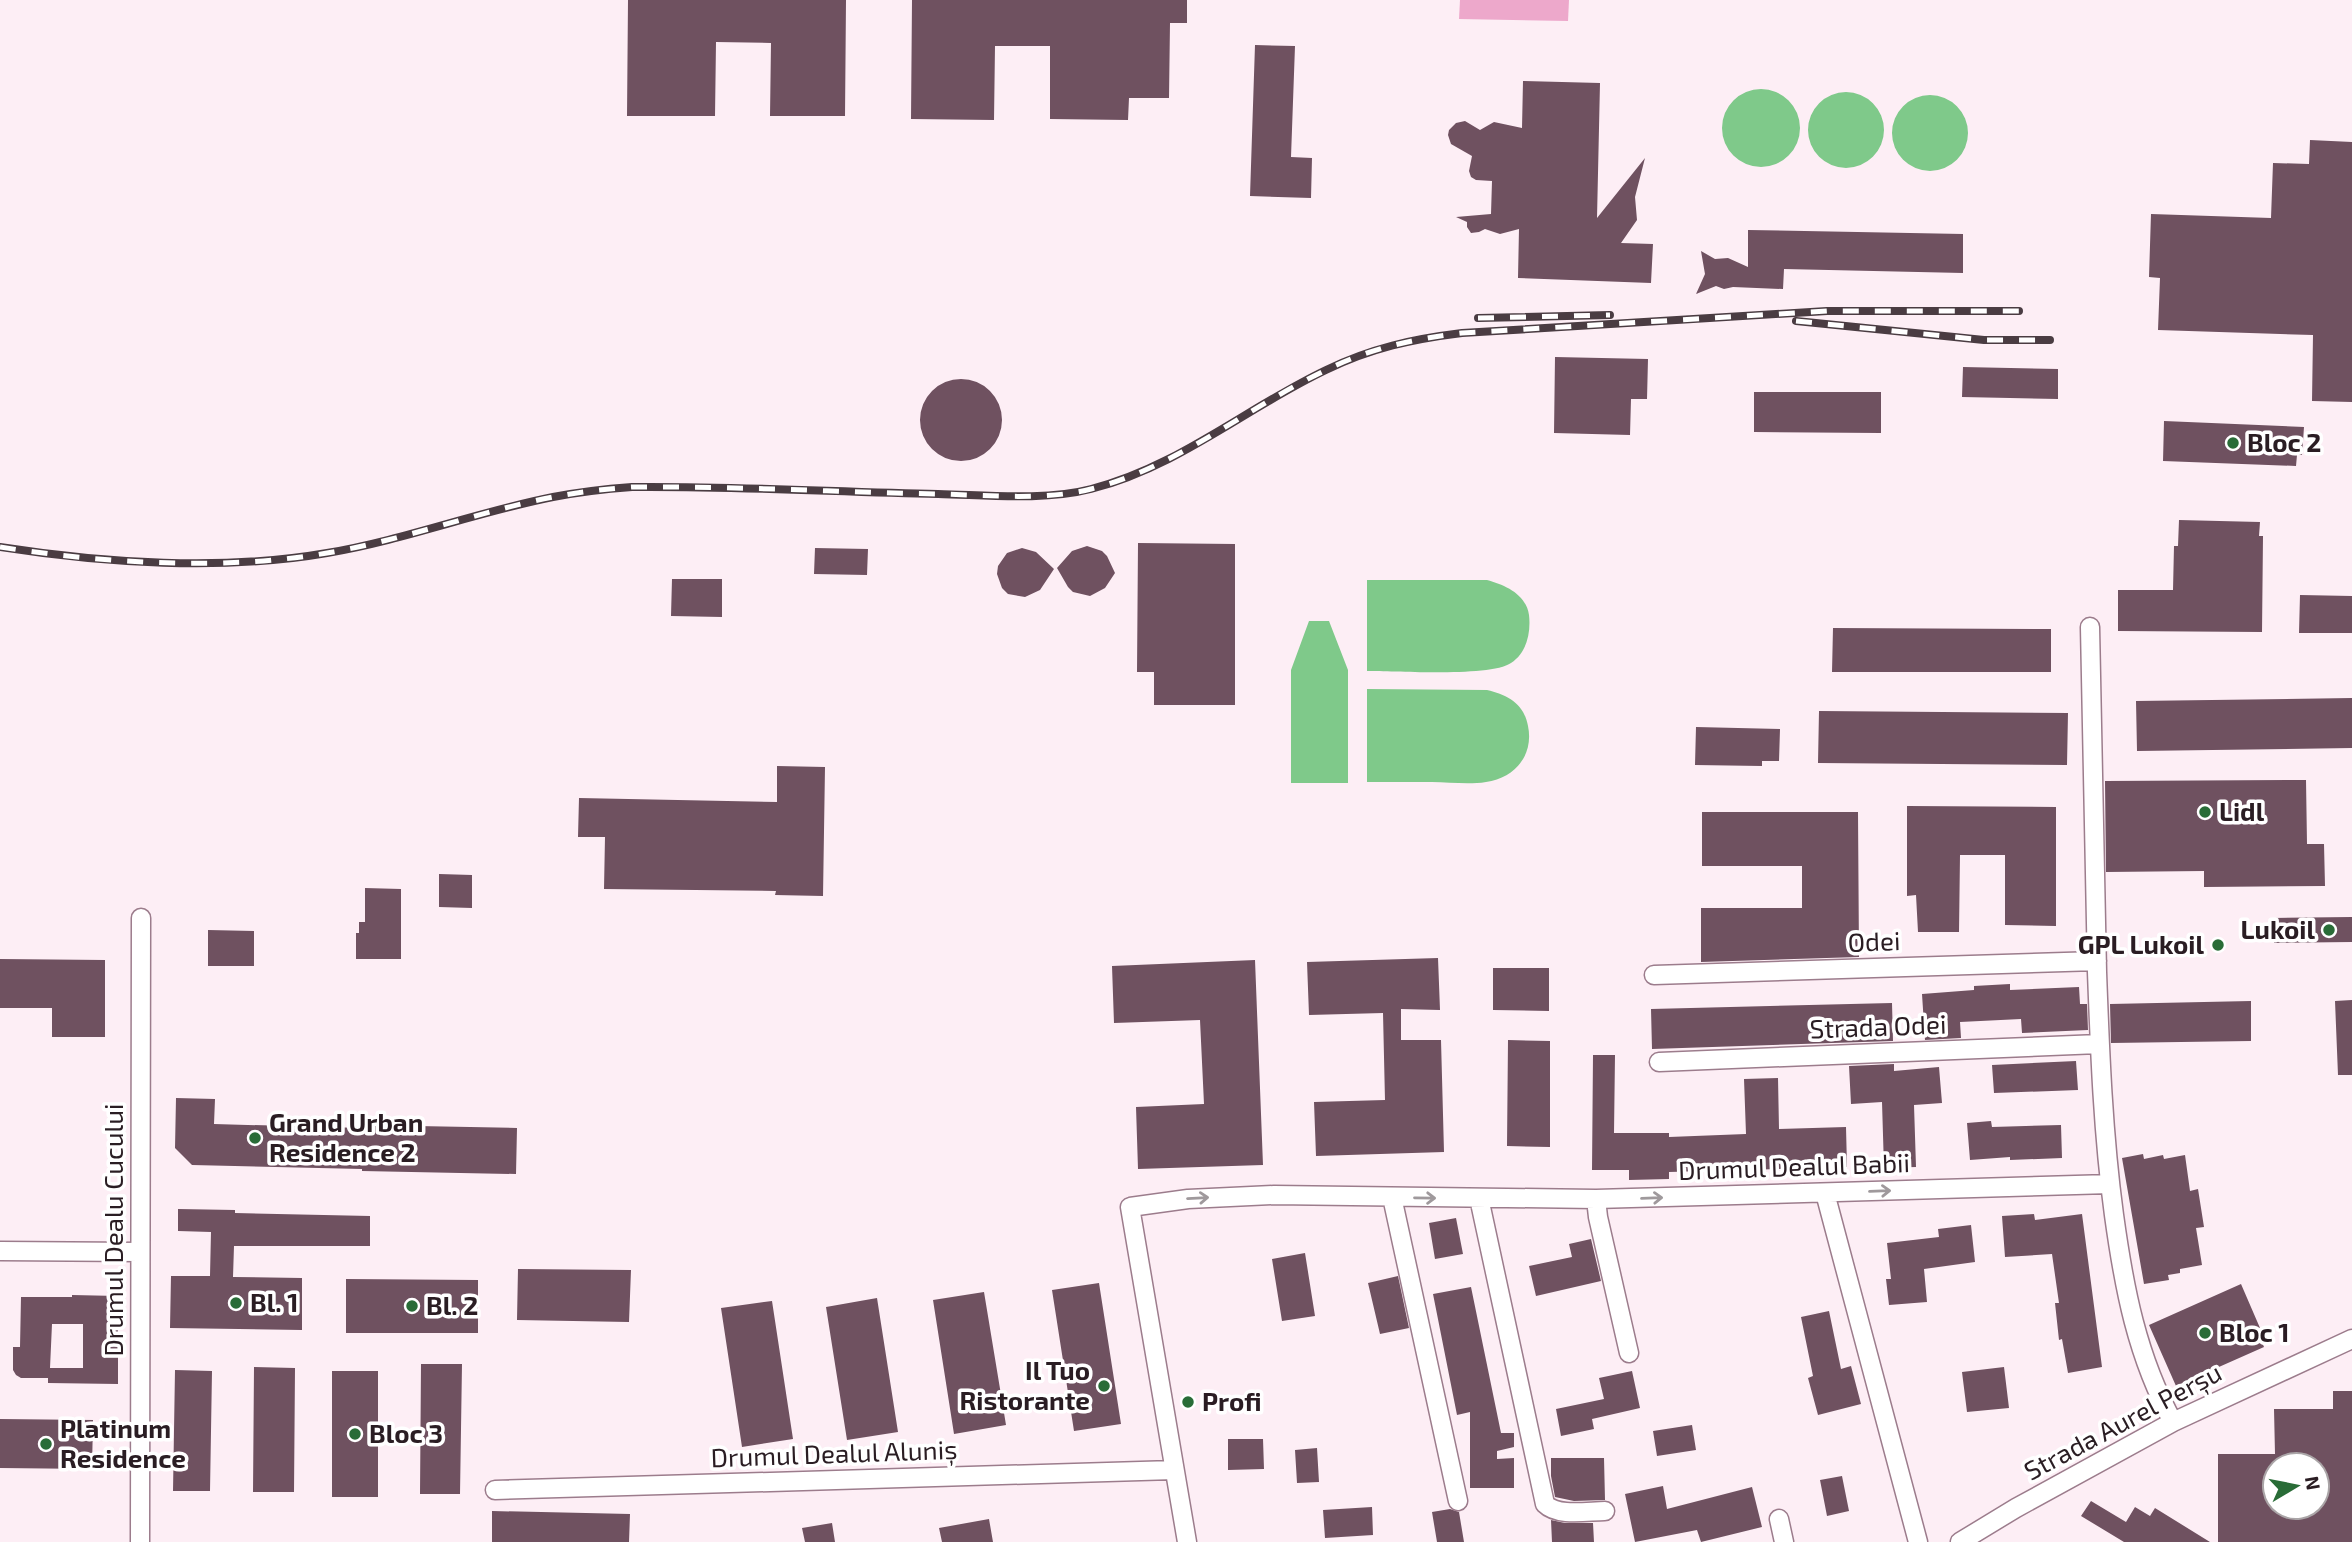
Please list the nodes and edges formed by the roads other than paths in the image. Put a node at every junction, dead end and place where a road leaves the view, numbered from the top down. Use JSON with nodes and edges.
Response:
{"nodes":[{"id":1,"x":2090,"y":628,"type":"dead end"},
{"id":2,"x":141,"y":918,"type":"dead end"},
{"id":3,"x":2097,"y":961,"type":"junction"},
{"id":4,"x":1654,"y":975,"type":"dead end"},
{"id":5,"x":2099,"y":1044,"type":"junction"},
{"id":6,"x":1659,"y":1062,"type":"dead end"},
{"id":7,"x":2110,"y":1184,"type":"junction"},
{"id":8,"x":1825,"y":1193,"type":"junction"},
{"id":9,"x":1392,"y":1197,"type":"junction"},
{"id":10,"x":1479,"y":1198,"type":"junction"},
{"id":11,"x":1596,"y":1199,"type":"junction"},
{"id":12,"x":0,"y":1251,"type":"edge"},
{"id":13,"x":141,"y":1252,"type":"junction"},
{"id":14,"x":2352,"y":1339,"type":"edge"},
{"id":15,"x":1629,"y":1353,"type":"dead end"},
{"id":16,"x":2173,"y":1422,"type":"junction"},
{"id":17,"x":1174,"y":1470,"type":"junction"},
{"id":18,"x":495,"y":1490,"type":"dead end"},
{"id":19,"x":1458,"y":1501,"type":"dead end"},
{"id":20,"x":1605,"y":1511,"type":"dead end"},
{"id":21,"x":1779,"y":1519,"type":"dead end"},
{"id":22,"x":140,"y":1542,"type":"edge"},
{"id":23,"x":1187,"y":1542,"type":"edge"},
{"id":24,"x":1784,"y":1542,"type":"edge"},
{"id":25,"x":1918,"y":1542,"type":"edge"},
{"id":26,"x":1960,"y":1542,"type":"edge"}],
"edges":[{"from":1,"to":3,"type":"street"},
{"from":2,"to":13,"type":"street","name":"Drumul Dealu Cucului"},
{"from":3,"to":4,"type":"street","name":"Odei"},
{"from":3,"to":5,"type":"street"},
{"from":5,"to":6,"type":"street","name":"Strada Odei"},
{"from":5,"to":7,"type":"street"},
{"from":8,"to":7,"type":"street","name":"Drumul Dealul Babii","one_way":true},
{"from":7,"to":16,"type":"street"},
{"from":11,"to":8,"type":"street","name":"Drumul Dealul Babii","one_way":true},
{"from":8,"to":25,"type":"street"},
{"from":9,"to":10,"type":"street","name":"Drumul Dealul Babii","one_way":true},
{"from":17,"to":9,"type":"street","name":"Drumul Dealul Babii","one_way":true},
{"from":9,"to":19,"type":"street"},
{"from":10,"to":11,"type":"street","name":"Drumul Dealul Babii"},
{"from":10,"to":20,"type":"street"},
{"from":11,"to":15,"type":"street"},
{"from":12,"to":13,"type":"street"},
{"from":13,"to":22,"type":"street","name":"Drumul Dealu Cucului"},
{"from":14,"to":16,"type":"street","name":"Strada Aurel Perșu"},
{"from":16,"to":26,"type":"street","name":"Strada Aurel Perșu"},
{"from":17,"to":18,"type":"street","name":"Drumul Dealul Aluniș"},
{"from":17,"to":23,"type":"street"},
{"from":21,"to":24,"type":"street"}]}
